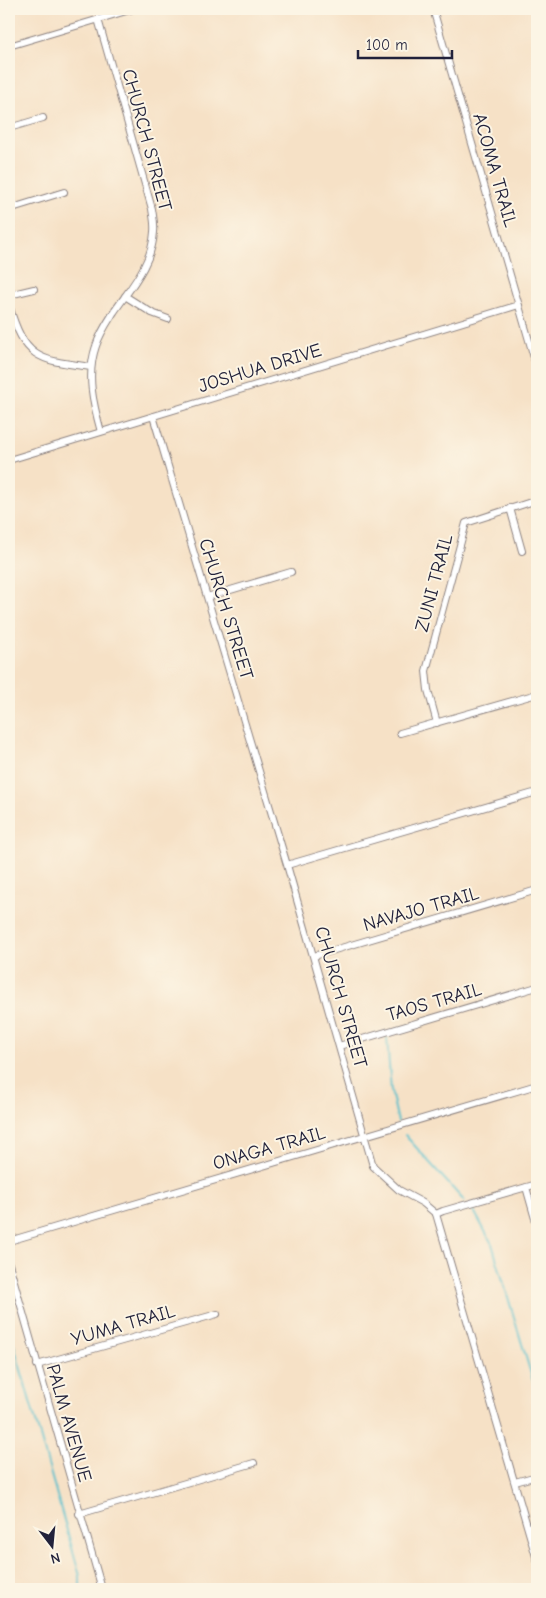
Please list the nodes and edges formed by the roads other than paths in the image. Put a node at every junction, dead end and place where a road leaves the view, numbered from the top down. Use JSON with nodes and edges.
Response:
{"nodes":[{"id":1,"x":133,"y":9,"type":"edge"},
{"id":2,"x":433,"y":9,"type":"edge"},
{"id":3,"x":98,"y":19,"type":"junction"},
{"id":4,"x":9,"y":46,"type":"edge"},
{"id":5,"x":43,"y":118,"type":"dead end"},
{"id":6,"x":9,"y":128,"type":"edge"},
{"id":7,"x":64,"y":192,"type":"dead end"},
{"id":8,"x":9,"y":209,"type":"edge"},
{"id":9,"x":34,"y":289,"type":"dead end"},
{"id":10,"x":9,"y":295,"type":"edge"},
{"id":11,"x":125,"y":296,"type":"junction"},
{"id":12,"x":9,"y":305,"type":"edge"},
{"id":13,"x":519,"y":305,"type":"junction"},
{"id":14,"x":168,"y":319,"type":"dead end"},
{"id":15,"x":91,"y":367,"type":"junction"},
{"id":16,"x":537,"y":368,"type":"edge"},
{"id":17,"x":153,"y":416,"type":"junction"},
{"id":18,"x":101,"y":432,"type":"junction"},
{"id":19,"x":9,"y":460,"type":"edge"},
{"id":20,"x":537,"y":500,"type":"edge"},
{"id":21,"x":510,"y":508,"type":"junction"},
{"id":22,"x":522,"y":550,"type":"dead end"},
{"id":23,"x":291,"y":572,"type":"dead end"},
{"id":24,"x":207,"y":598,"type":"junction"},
{"id":25,"x":537,"y":694,"type":"edge"},
{"id":26,"x":437,"y":723,"type":"junction"},
{"id":27,"x":400,"y":733,"type":"dead end"},
{"id":28,"x":537,"y":792,"type":"edge"},
{"id":29,"x":287,"y":865,"type":"junction"},
{"id":30,"x":537,"y":890,"type":"edge"},
{"id":31,"x":314,"y":956,"type":"junction"},
{"id":32,"x":537,"y":987,"type":"edge"},
{"id":33,"x":339,"y":1046,"type":"junction"},
{"id":34,"x":537,"y":1085,"type":"edge"},
{"id":35,"x":365,"y":1136,"type":"junction"},
{"id":36,"x":537,"y":1184,"type":"edge"},
{"id":37,"x":526,"y":1187,"type":"junction"},
{"id":38,"x":436,"y":1214,"type":"junction"},
{"id":39,"x":537,"y":1226,"type":"edge"},
{"id":40,"x":9,"y":1241,"type":"edge"},
{"id":41,"x":9,"y":1264,"type":"edge"},
{"id":42,"x":218,"y":1314,"type":"dead end"},
{"id":43,"x":37,"y":1365,"type":"junction"},
{"id":44,"x":254,"y":1463,"type":"dead end"},
{"id":45,"x":537,"y":1476,"type":"edge"},
{"id":46,"x":515,"y":1482,"type":"junction"},
{"id":47,"x":79,"y":1514,"type":"junction"},
{"id":48,"x":537,"y":1560,"type":"edge"},
{"id":49,"x":102,"y":1589,"type":"edge"}],
"edges":[{"from":1,"to":3,"type":"street"},
{"from":2,"to":13,"type":"street","name":"ACOMA TRAIL"},
{"from":3,"to":4,"type":"street"},
{"from":3,"to":11,"type":"street","name":"CHURCH STREET"},
{"from":5,"to":6,"type":"street"},
{"from":7,"to":8,"type":"street"},
{"from":9,"to":10,"type":"street"},
{"from":11,"to":14,"type":"street"},
{"from":11,"to":15,"type":"street","name":"CHURCH STREET"},
{"from":12,"to":15,"type":"street"},
{"from":13,"to":16,"type":"street","name":"ACOMA TRAIL"},
{"from":13,"to":17,"type":"street","name":"JOSHUA DRIVE"},
{"from":15,"to":18,"type":"street","name":"CHURCH STREET"},
{"from":17,"to":18,"type":"street","name":"JOSHUA DRIVE"},
{"from":17,"to":24,"type":"street","name":"CHURCH STREET"},
{"from":18,"to":19,"type":"street","name":"JOSHUA DRIVE"},
{"from":20,"to":21,"type":"street","name":"ZUNI TRAIL"},
{"from":21,"to":22,"type":"street"},
{"from":21,"to":26,"type":"street","name":"ZUNI TRAIL"},
{"from":23,"to":24,"type":"street"},
{"from":24,"to":29,"type":"street","name":"CHURCH STREET"},
{"from":25,"to":26,"type":"street"},
{"from":26,"to":27,"type":"street"},
{"from":28,"to":29,"type":"street"},
{"from":29,"to":31,"type":"street","name":"CHURCH STREET"},
{"from":30,"to":31,"type":"street","name":"NAVAJO TRAIL"},
{"from":31,"to":33,"type":"street","name":"CHURCH STREET"},
{"from":32,"to":33,"type":"street","name":"TAOS TRAIL"},
{"from":33,"to":35,"type":"street","name":"CHURCH STREET"},
{"from":34,"to":35,"type":"street","name":"ONAGA TRAIL"},
{"from":35,"to":38,"type":"street","name":"CHURCH STREET"},
{"from":35,"to":40,"type":"street","name":"ONAGA TRAIL"},
{"from":36,"to":37,"type":"street"},
{"from":37,"to":38,"type":"street"},
{"from":37,"to":39,"type":"street"},
{"from":38,"to":46,"type":"street"},
{"from":41,"to":43,"type":"street","name":"PALM AVENUE"},
{"from":42,"to":43,"type":"street","name":"YUMA TRAIL"},
{"from":43,"to":47,"type":"street","name":"PALM AVENUE"},
{"from":44,"to":47,"type":"street"},
{"from":45,"to":46,"type":"street"},
{"from":46,"to":48,"type":"street"},
{"from":47,"to":49,"type":"street","name":"PALM AVENUE"}]}
